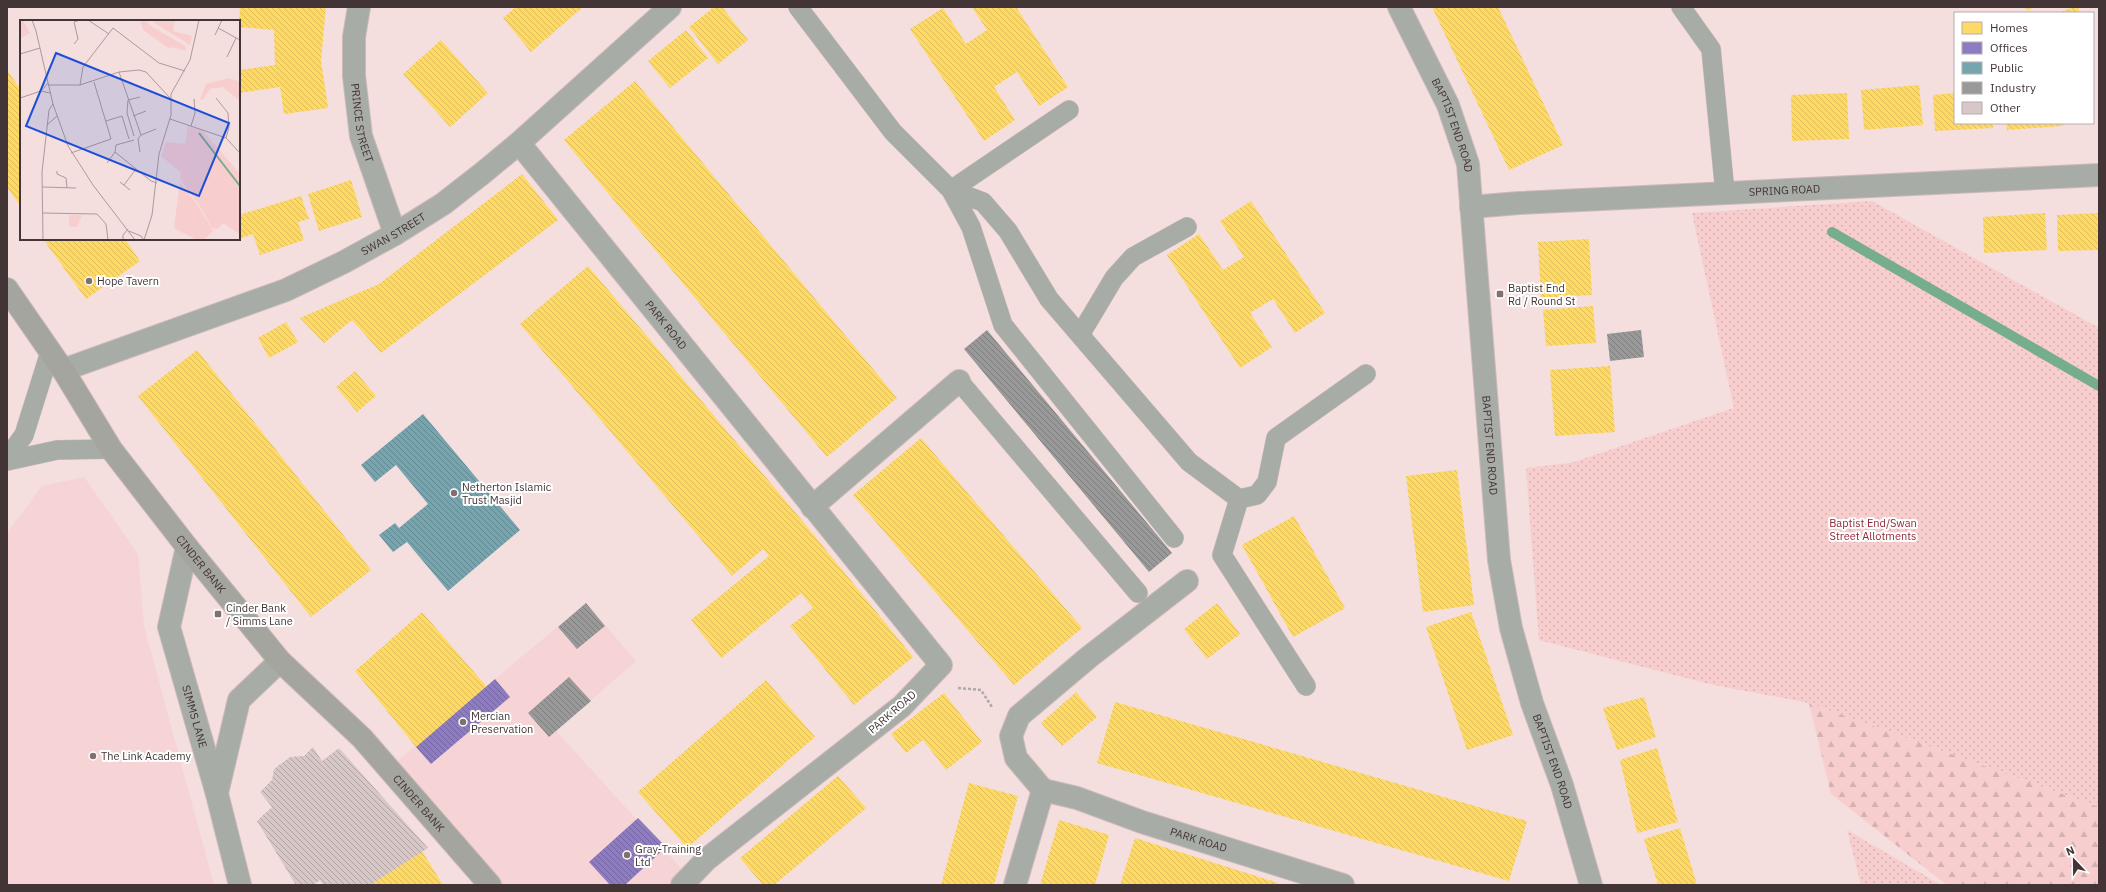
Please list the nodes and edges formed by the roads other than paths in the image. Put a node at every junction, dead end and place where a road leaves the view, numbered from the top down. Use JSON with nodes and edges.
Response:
{"nodes":[{"id":1,"x":358,"y":7,"type":"edge"},
{"id":2,"x":670,"y":7,"type":"edge"},
{"id":3,"x":798,"y":7,"type":"edge"},
{"id":4,"x":1399,"y":7,"type":"edge"},
{"id":5,"x":1681,"y":7,"type":"edge"},
{"id":6,"x":1069,"y":110,"type":"dead end"},
{"id":7,"x":519,"y":143,"type":"junction"},
{"id":8,"x":2099,"y":175,"type":"edge"},
{"id":9,"x":951,"y":190,"type":"junction"},
{"id":10,"x":1725,"y":193,"type":"junction"},
{"id":11,"x":1471,"y":207,"type":"junction"},
{"id":12,"x":1187,"y":227,"type":"dead end"},
{"id":13,"x":395,"y":234,"type":"junction"},
{"id":14,"x":7,"y":289,"type":"edge"},
{"id":15,"x":1080,"y":335,"type":"junction"},
{"id":16,"x":50,"y":352,"type":"junction"},
{"id":17,"x":63,"y":370,"type":"junction"},
{"id":18,"x":1366,"y":374,"type":"dead end"},
{"id":19,"x":959,"y":381,"type":"joint"},
{"id":20,"x":112,"y":449,"type":"junction"},
{"id":21,"x":7,"y":460,"type":"edge"},
{"id":22,"x":1239,"y":499,"type":"junction"},
{"id":23,"x":812,"y":507,"type":"junction"},
{"id":24,"x":1174,"y":538,"type":"dead end"},
{"id":25,"x":187,"y":547,"type":"junction"},
{"id":26,"x":1187,"y":581,"type":"dead end"},
{"id":27,"x":1138,"y":593,"type":"dead end"},
{"id":28,"x":280,"y":661,"type":"junction"},
{"id":29,"x":1306,"y":686,"type":"dead end"},
{"id":30,"x":1043,"y":790,"type":"junction"},
{"id":31,"x":217,"y":794,"type":"junction"},
{"id":32,"x":1334,"y":884,"type":"edge"},
{"id":33,"x":240,"y":885,"type":"edge"},
{"id":34,"x":490,"y":885,"type":"edge"},
{"id":35,"x":682,"y":885,"type":"edge"},
{"id":36,"x":1015,"y":885,"type":"edge"},
{"id":37,"x":1591,"y":885,"type":"edge"}],
"edges":[{"from":1,"to":13,"type":"street","name":"PRINCE STREET"},
{"from":2,"to":7,"type":"street","name":"SWAN STREET"},
{"from":3,"to":9,"type":"lane"},
{"from":4,"to":11,"type":"street","name":"BAPTIST END ROAD"},
{"from":5,"to":10,"type":"lane"},
{"from":6,"to":9,"type":"lane"},
{"from":7,"to":13,"type":"street","name":"SWAN STREET"},
{"from":7,"to":23,"type":"street","name":"PARK ROAD"},
{"from":8,"to":10,"type":"street","name":"SPRING ROAD"},
{"from":9,"to":15,"type":"lane"},
{"from":9,"to":24,"type":"lane"},
{"from":10,"to":11,"type":"street","name":"SPRING ROAD"},
{"from":11,"to":37,"type":"street","name":"BAPTIST END ROAD"},
{"from":12,"to":15,"type":"lane"},
{"from":13,"to":17,"type":"street","name":"SWAN STREET"},
{"from":14,"to":16,"type":"main road","name":"CINDER BANK"},
{"from":15,"to":22,"type":"lane"},
{"from":16,"to":17,"type":"main road","name":"CINDER BANK"},
{"from":16,"to":21,"type":"lane"},
{"from":17,"to":20,"type":"main road","name":"CINDER BANK"},
{"from":18,"to":22,"type":"lane"},
{"from":19,"to":23,"type":"street"},
{"from":19,"to":27,"type":"lane"},
{"from":20,"to":21,"type":"lane"},
{"from":20,"to":25,"type":"main road","name":"CINDER BANK"},
{"from":22,"to":29,"type":"lane"},
{"from":23,"to":35,"type":"street","name":"PARK ROAD"},
{"from":25,"to":28,"type":"main road","name":"CINDER BANK"},
{"from":25,"to":31,"type":"street","name":"SIMMS LANE"},
{"from":26,"to":30,"type":"street"},
{"from":28,"to":31,"type":"street"},
{"from":28,"to":34,"type":"main road","name":"CINDER BANK"},
{"from":30,"to":32,"type":"street","name":"PARK ROAD"},
{"from":30,"to":36,"type":"street"},
{"from":31,"to":33,"type":"street","name":"SIMMS LANE"}]}
